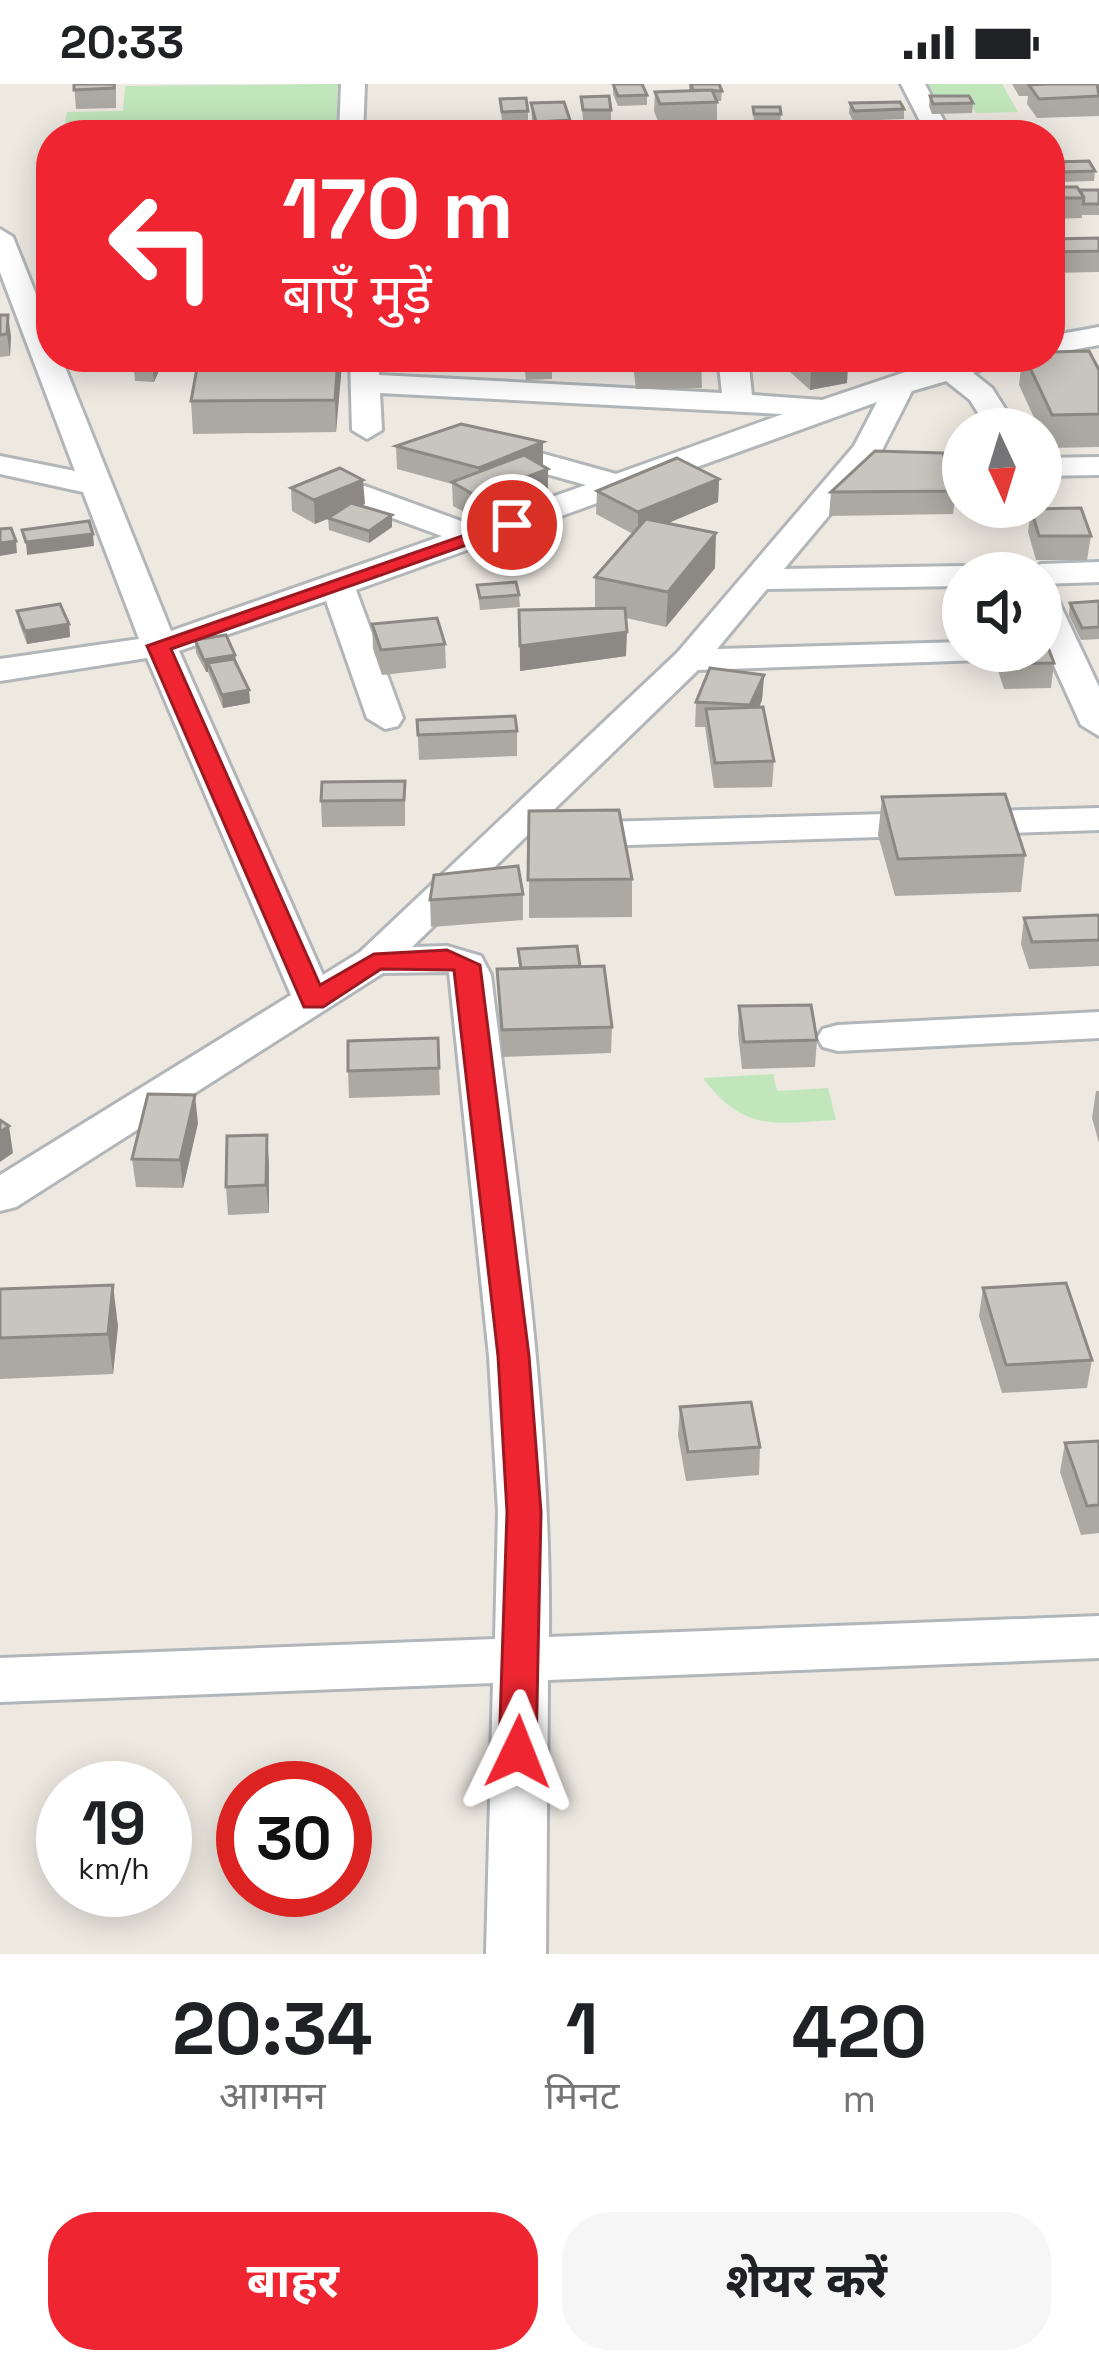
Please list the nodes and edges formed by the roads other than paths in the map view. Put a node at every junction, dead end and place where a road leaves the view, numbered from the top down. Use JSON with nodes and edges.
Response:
{"nodes":[{"id":1,"x":353,"y":84,"type":"edge"},
{"id":2,"x":914,"y":84,"type":"edge"},
{"id":3,"x":352,"y":120,"type":"edge"},
{"id":4,"x":931,"y":120,"type":"edge"},
{"id":5,"x":0,"y":237,"type":"edge"},
{"id":6,"x":13,"y":306,"type":"edge"},
{"id":7,"x":36,"y":330,"type":"edge"},
{"id":8,"x":1066,"y":341,"type":"edge"},
{"id":9,"x":1099,"y":367,"type":"edge"},
{"id":10,"x":57,"y":372,"type":"edge"},
{"id":11,"x":364,"y":372,"type":"edge"},
{"id":12,"x":382,"y":372,"type":"edge"},
{"id":13,"x":592,"y":372,"type":"edge"},
{"id":14,"x":735,"y":372,"type":"edge"},
{"id":15,"x":934,"y":372,"type":"edge"},
{"id":16,"x":951,"y":372,"type":"edge"},
{"id":17,"x":901,"y":383,"type":"junction"},
{"id":18,"x":595,"y":395,"type":"junction"},
{"id":19,"x":738,"y":403,"type":"junction"},
{"id":20,"x":831,"y":408,"type":"junction"},
{"id":21,"x":990,"y":408,"type":"edge"},
{"id":22,"x":367,"y":430,"type":"dead end"},
{"id":23,"x":465,"y":440,"type":"edge"},
{"id":24,"x":0,"y":464,"type":"edge"},
{"id":25,"x":1099,"y":466,"type":"edge"},
{"id":26,"x":942,"y":467,"type":"edge"},
{"id":27,"x":1062,"y":467,"type":"edge"},
{"id":28,"x":851,"y":469,"type":"junction"},
{"id":29,"x":96,"y":485,"type":"junction"},
{"id":30,"x":621,"y":485,"type":"junction"},
{"id":31,"x":354,"y":493,"type":"edge"},
{"id":32,"x":476,"y":538,"type":"junction"},
{"id":33,"x":1099,"y":572,"type":"edge"},
{"id":34,"x":1062,"y":573,"type":"edge"},
{"id":35,"x":942,"y":576,"type":"edge"},
{"id":36,"x":758,"y":579,"type":"junction"},
{"id":37,"x":338,"y":589,"type":"junction"},
{"id":38,"x":159,"y":646,"type":"junction"},
{"id":39,"x":1069,"y":650,"type":"edge"},
{"id":40,"x":942,"y":654,"type":"edge"},
{"id":41,"x":689,"y":661,"type":"junction"},
{"id":42,"x":2,"y":666,"type":"edge"},
{"id":43,"x":385,"y":718,"type":"dead end"},
{"id":44,"x":1099,"y":725,"type":"edge"},
{"id":45,"x":1099,"y":819,"type":"edge"},
{"id":46,"x":497,"y":838,"type":"junction"},
{"id":47,"x":374,"y":962,"type":"junction"},
{"id":48,"x":314,"y":1001,"type":"junction"},
{"id":49,"x":1099,"y":1025,"type":"edge"},
{"id":50,"x":838,"y":1038,"type":"dead end"},
{"id":51,"x":0,"y":1196,"type":"edge"},
{"id":52,"x":1099,"y":1637,"type":"edge"},
{"id":53,"x":521,"y":1657,"type":"junction"},
{"id":54,"x":0,"y":1680,"type":"edge"},
{"id":55,"x":515,"y":1954,"type":"edge"}],
"edges":[{"from":1,"to":3,"type":"street"},
{"from":2,"to":4,"type":"street"},
{"from":5,"to":6,"type":"street"},
{"from":6,"to":7,"type":"street"},
{"from":8,"to":9,"type":"street"},
{"from":10,"to":29,"type":"street"},
{"from":11,"to":22,"type":"street"},
{"from":12,"to":18,"type":"street"},
{"from":13,"to":18,"type":"street"},
{"from":14,"to":19,"type":"street"},
{"from":15,"to":17,"type":"street"},
{"from":16,"to":21,"type":"street"},
{"from":17,"to":20,"type":"street"},
{"from":17,"to":28,"type":"street"},
{"from":18,"to":19,"type":"street"},
{"from":19,"to":20,"type":"street"},
{"from":20,"to":30,"type":"street"},
{"from":23,"to":30,"type":"street"},
{"from":24,"to":29,"type":"street"},
{"from":25,"to":27,"type":"street"},
{"from":26,"to":28,"type":"street"},
{"from":28,"to":36,"type":"street"},
{"from":29,"to":38,"type":"street"},
{"from":30,"to":32,"type":"street"},
{"from":31,"to":32,"type":"street"},
{"from":32,"to":37,"type":"street"},
{"from":33,"to":34,"type":"street"},
{"from":35,"to":36,"type":"street"},
{"from":36,"to":41,"type":"street"},
{"from":37,"to":38,"type":"street"},
{"from":37,"to":43,"type":"street"},
{"from":38,"to":42,"type":"street"},
{"from":38,"to":48,"type":"street"},
{"from":39,"to":44,"type":"street"},
{"from":40,"to":41,"type":"street"},
{"from":41,"to":46,"type":"street"},
{"from":45,"to":46,"type":"street"},
{"from":46,"to":47,"type":"street"},
{"from":47,"to":48,"type":"street"},
{"from":47,"to":53,"type":"street"},
{"from":48,"to":51,"type":"street"},
{"from":49,"to":50,"type":"street"},
{"from":52,"to":53,"type":"street"},
{"from":53,"to":54,"type":"street"},
{"from":53,"to":55,"type":"street"}]}
